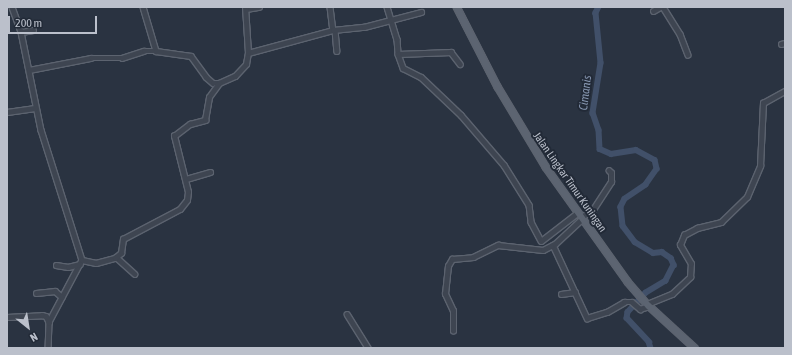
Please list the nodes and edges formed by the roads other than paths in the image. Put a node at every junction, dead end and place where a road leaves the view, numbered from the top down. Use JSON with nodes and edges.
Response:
{"nodes":[{"id":1,"x":11,"y":7,"type":"edge"},
{"id":2,"x":143,"y":7,"type":"edge"},
{"id":3,"x":259,"y":7,"type":"edge"},
{"id":4,"x":330,"y":7,"type":"edge"},
{"id":5,"x":387,"y":7,"type":"edge"},
{"id":6,"x":454,"y":7,"type":"edge"},
{"id":7,"x":458,"y":7,"type":"edge"},
{"id":8,"x":660,"y":7,"type":"edge"},
{"id":9,"x":663,"y":7,"type":"edge"},
{"id":10,"x":245,"y":8,"type":"edge"},
{"id":11,"x":653,"y":11,"type":"dead end"},
{"id":12,"x":421,"y":12,"type":"dead end"},
{"id":13,"x":390,"y":20,"type":"junction"},
{"id":14,"x":33,"y":30,"type":"dead end"},
{"id":15,"x":334,"y":30,"type":"junction"},
{"id":16,"x":21,"y":32,"type":"junction"},
{"id":17,"x":156,"y":51,"type":"junction"},
{"id":18,"x":337,"y":52,"type":"dead end"},
{"id":19,"x":248,"y":53,"type":"junction"},
{"id":20,"x":398,"y":54,"type":"junction"},
{"id":21,"x":688,"y":55,"type":"dead end"},
{"id":22,"x":460,"y":64,"type":"dead end"},
{"id":23,"x":28,"y":70,"type":"junction"},
{"id":24,"x":219,"y":83,"type":"junction"},
{"id":25,"x":785,"y":91,"type":"edge"},
{"id":26,"x":35,"y":108,"type":"junction"},
{"id":27,"x":7,"y":112,"type":"edge"},
{"id":28,"x":210,"y":172,"type":"dead end"},
{"id":29,"x":609,"y":172,"type":"dead end"},
{"id":30,"x":186,"y":179,"type":"junction"},
{"id":31,"x":579,"y":217,"type":"junction"},
{"id":32,"x":553,"y":246,"type":"junction"},
{"id":33,"x":116,"y":258,"type":"junction"},
{"id":34,"x":81,"y":262,"type":"junction"},
{"id":35,"x":56,"y":265,"type":"dead end"},
{"id":36,"x":135,"y":274,"type":"dead end"},
{"id":37,"x":575,"y":292,"type":"junction"},
{"id":38,"x":36,"y":294,"type":"dead end"},
{"id":39,"x":561,"y":294,"type":"dead end"},
{"id":40,"x":62,"y":297,"type":"junction"},
{"id":41,"x":647,"y":305,"type":"junction"},
{"id":42,"x":347,"y":314,"type":"dead end"},
{"id":43,"x":7,"y":317,"type":"edge"},
{"id":44,"x":49,"y":322,"type":"junction"},
{"id":45,"x":453,"y":331,"type":"dead end"},
{"id":46,"x":48,"y":348,"type":"edge"},
{"id":47,"x":368,"y":348,"type":"edge"},
{"id":48,"x":691,"y":348,"type":"edge"},
{"id":49,"x":695,"y":348,"type":"edge"}],
"edges":[{"from":1,"to":16,"type":"street"},
{"from":2,"to":17,"type":"street"},
{"from":3,"to":10,"type":"street"},
{"from":4,"to":15,"type":"street"},
{"from":5,"to":13,"type":"street"},
{"from":6,"to":31,"type":"main road","name":"Jalan Lingkar Timur Kuningan"},
{"from":7,"to":31,"type":"main road","name":"Jalan Lingkar Timur Kuningan"},
{"from":8,"to":11,"type":"street"},
{"from":9,"to":21,"type":"street"},
{"from":10,"to":19,"type":"street"},
{"from":12,"to":13,"type":"street"},
{"from":13,"to":15,"type":"street"},
{"from":13,"to":20,"type":"street"},
{"from":14,"to":16,"type":"street"},
{"from":15,"to":18,"type":"street"},
{"from":15,"to":19,"type":"street"},
{"from":16,"to":23,"type":"street"},
{"from":17,"to":23,"type":"street"},
{"from":17,"to":24,"type":"street"},
{"from":19,"to":24,"type":"street"},
{"from":20,"to":22,"type":"street"},
{"from":20,"to":31,"type":"street"},
{"from":23,"to":26,"type":"street"},
{"from":24,"to":30,"type":"street"},
{"from":25,"to":41,"type":"street"},
{"from":26,"to":27,"type":"street"},
{"from":26,"to":34,"type":"street"},
{"from":28,"to":30,"type":"street"},
{"from":29,"to":31,"type":"street"},
{"from":30,"to":33,"type":"street"},
{"from":31,"to":32,"type":"street"},
{"from":31,"to":41,"type":"main road","name":"Jalan Lingkar Timur Kuningan"},
{"from":32,"to":37,"type":"street"},
{"from":32,"to":45,"type":"street"},
{"from":33,"to":34,"type":"street"},
{"from":33,"to":36,"type":"street"},
{"from":34,"to":35,"type":"street"},
{"from":34,"to":40,"type":"street"},
{"from":37,"to":39,"type":"street"},
{"from":37,"to":41,"type":"street"},
{"from":38,"to":40,"type":"street"},
{"from":40,"to":44,"type":"street"},
{"from":41,"to":48,"type":"main road"},
{"from":41,"to":49,"type":"main road","name":"Jalan Lingkar Timur Kuningan"},
{"from":42,"to":47,"type":"street"},
{"from":43,"to":44,"type":"street"},
{"from":44,"to":46,"type":"street"}]}
